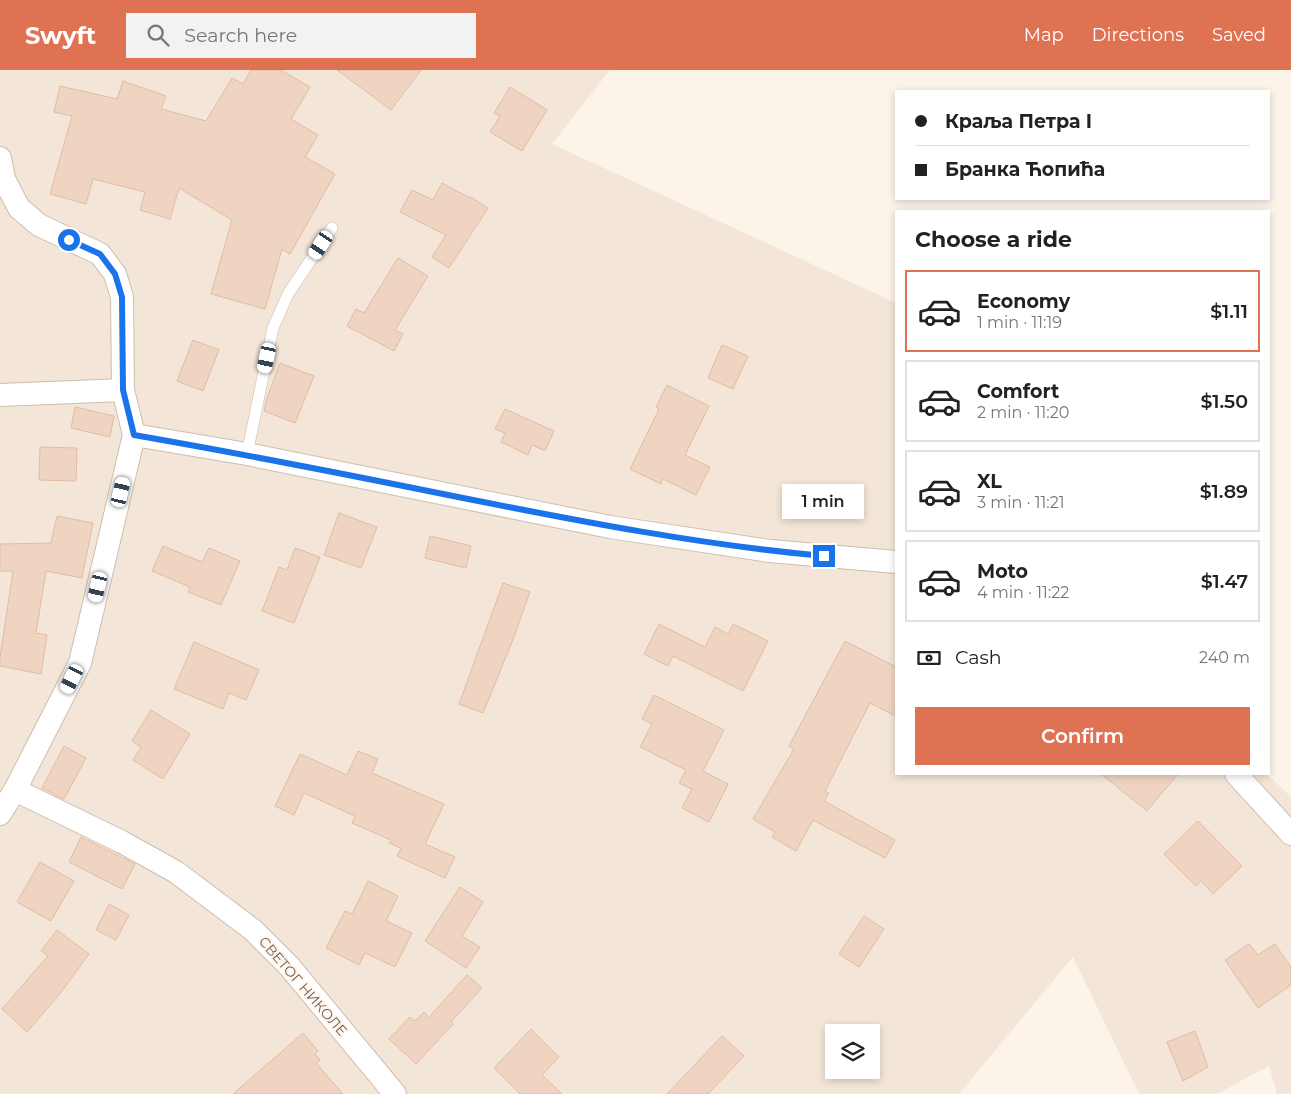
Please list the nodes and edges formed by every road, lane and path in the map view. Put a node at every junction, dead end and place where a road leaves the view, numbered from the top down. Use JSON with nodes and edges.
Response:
{"nodes":[{"id":1,"x":0,"y":158,"type":"edge"},
{"id":2,"x":332,"y":228,"type":"dead end"},
{"id":3,"x":123,"y":390,"type":"junction"},
{"id":4,"x":0,"y":395,"type":"edge"},
{"id":5,"x":134,"y":435,"type":"junction"},
{"id":6,"x":247,"y":454,"type":"junction"},
{"id":7,"x":895,"y":562,"type":"edge"},
{"id":8,"x":1237,"y":775,"type":"edge"},
{"id":9,"x":15,"y":790,"type":"junction"},
{"id":10,"x":0,"y":814,"type":"edge"},
{"id":11,"x":1291,"y":834,"type":"edge"},
{"id":12,"x":395,"y":1094,"type":"edge"}],
"edges":[{"from":1,"to":3,"type":"street"},
{"from":2,"to":6,"type":"lane"},
{"from":3,"to":4,"type":"street"},
{"from":3,"to":5,"type":"street"},
{"from":5,"to":6,"type":"street"},
{"from":5,"to":9,"type":"street"},
{"from":6,"to":7,"type":"street"},
{"from":8,"to":11,"type":"street"},
{"from":9,"to":10,"type":"street"},
{"from":9,"to":12,"type":"street","name":"СВЕТОГ НИКОЛЕ"}]}
